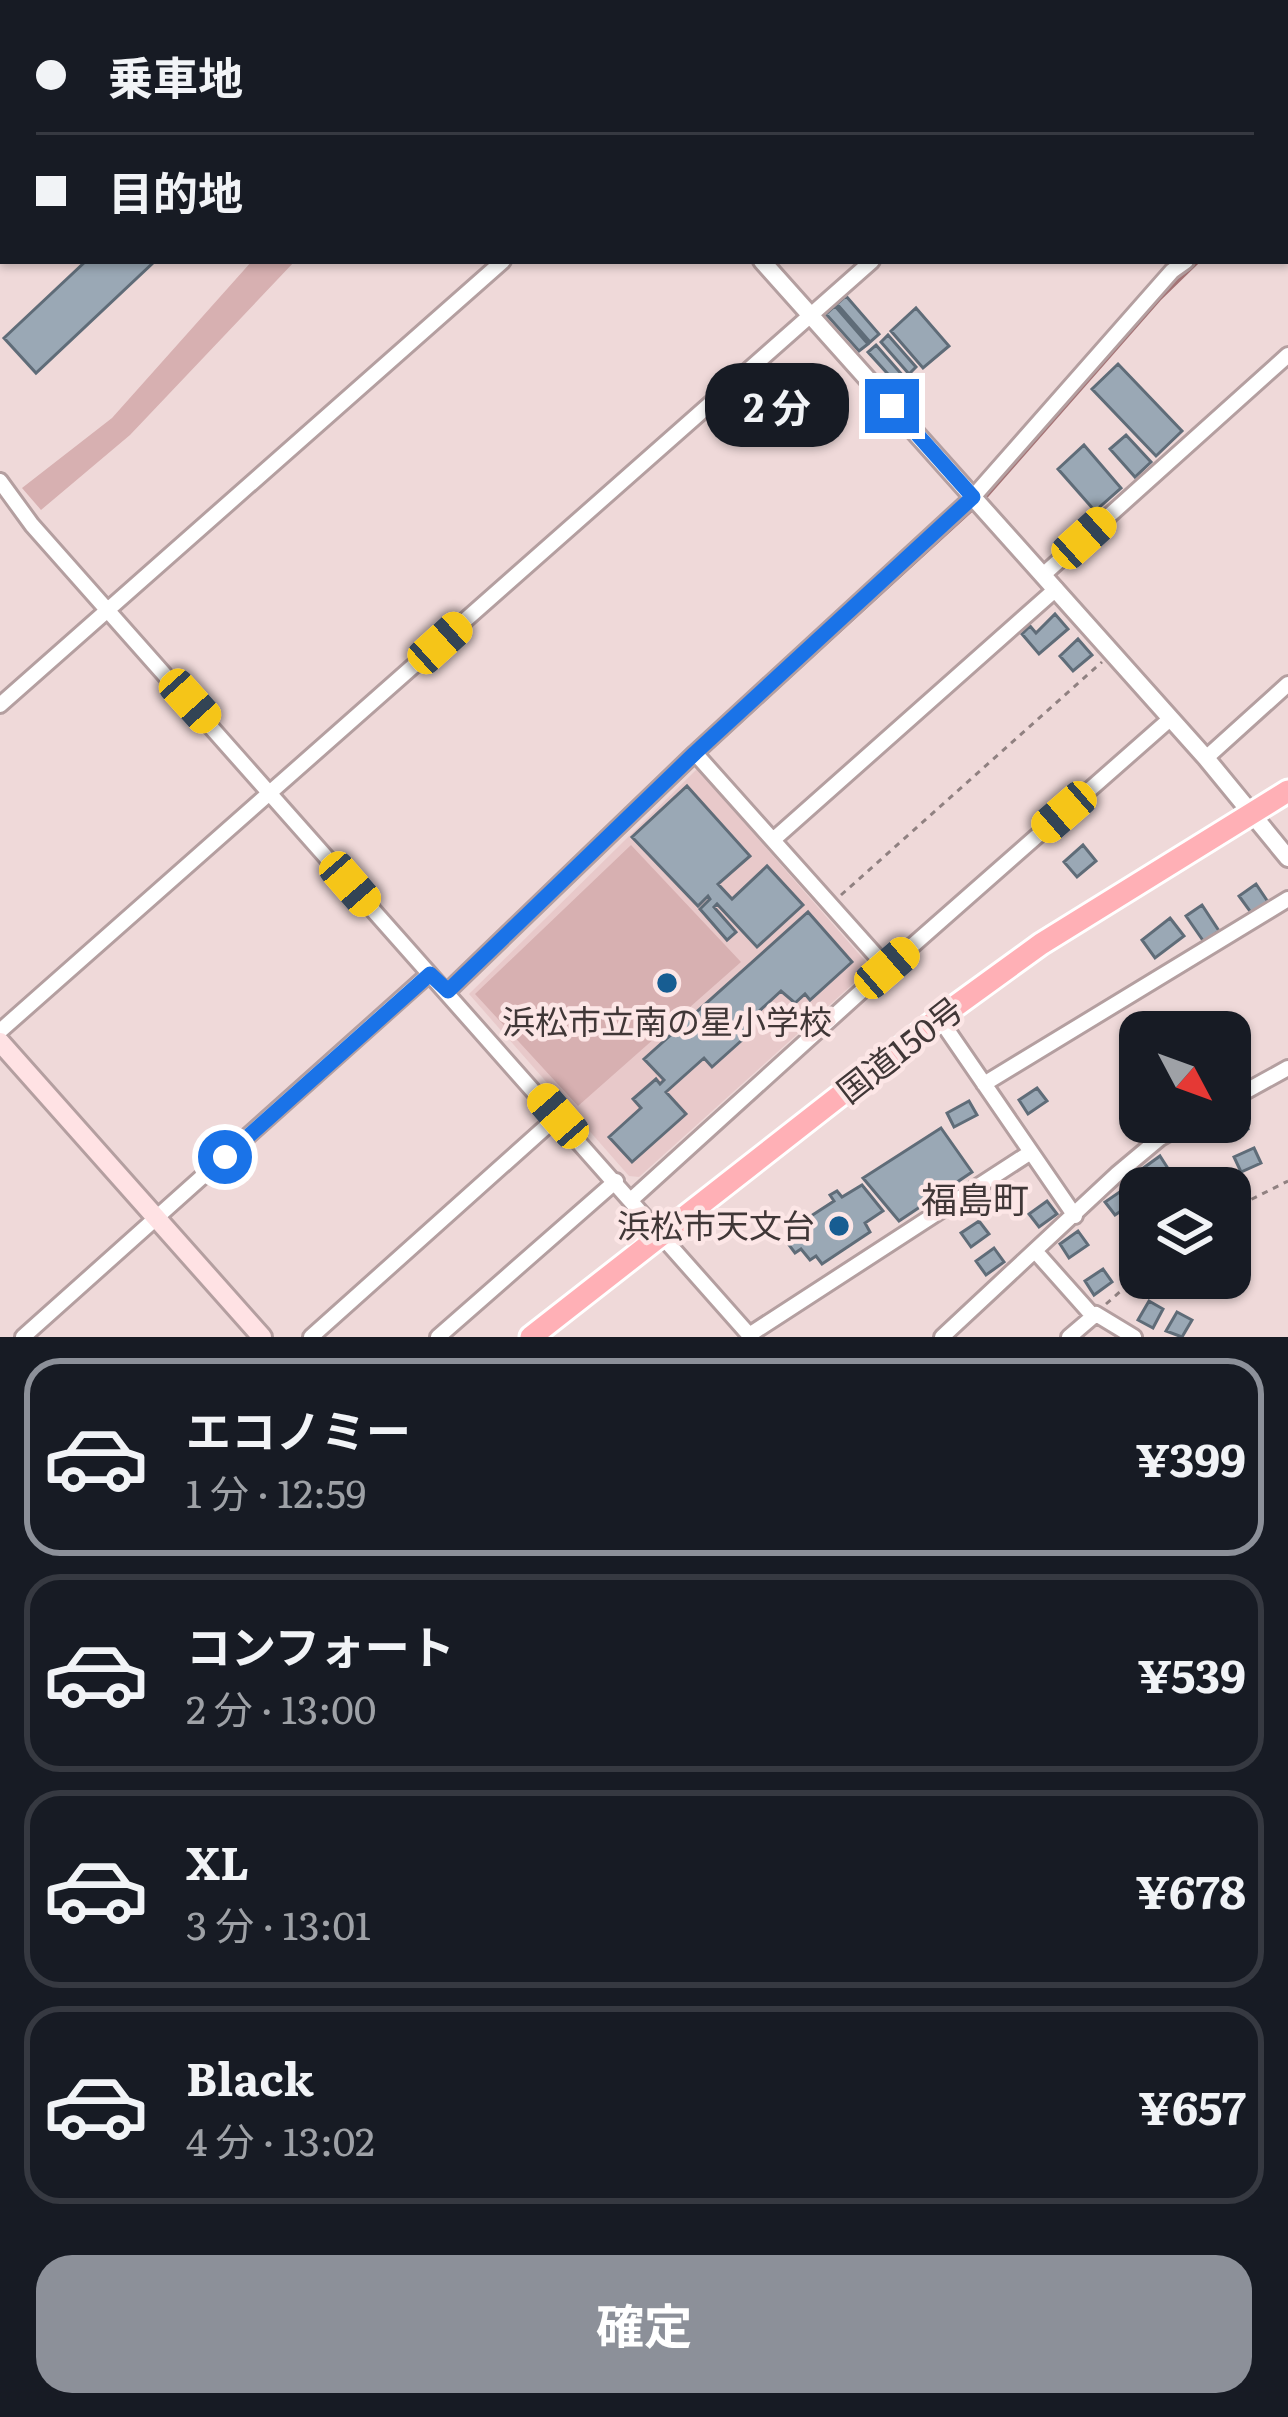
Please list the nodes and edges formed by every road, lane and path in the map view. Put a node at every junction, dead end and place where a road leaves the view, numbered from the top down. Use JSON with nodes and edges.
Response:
{"nodes":[{"id":1,"x":500,"y":264,"type":"edge"},
{"id":2,"x":765,"y":264,"type":"edge"},
{"id":3,"x":869,"y":264,"type":"edge"},
{"id":4,"x":1182,"y":264,"type":"edge"},
{"id":5,"x":811,"y":314,"type":"junction"},
{"id":6,"x":1288,"y":355,"type":"edge"},
{"id":7,"x":0,"y":481,"type":"edge"},
{"id":8,"x":973,"y":497,"type":"junction"},
{"id":9,"x":1049,"y":582,"type":"junction"},
{"id":10,"x":108,"y":610,"type":"junction"},
{"id":11,"x":1112,"y":652,"type":"junction"},
{"id":12,"x":1288,"y":684,"type":"edge"},
{"id":13,"x":0,"y":705,"type":"edge"},
{"id":14,"x":1170,"y":718,"type":"junction"},
{"id":15,"x":695,"y":753,"type":"junction"},
{"id":16,"x":1206,"y":758,"type":"junction"},
{"id":17,"x":1288,"y":791,"type":"edge"},
{"id":18,"x":271,"y":793,"type":"junction"},
{"id":19,"x":1252,"y":813,"type":"junction"},
{"id":20,"x":773,"y":840,"type":"junction"},
{"id":21,"x":1288,"y":858,"type":"edge"},
{"id":22,"x":1288,"y":898,"type":"edge"},
{"id":23,"x":830,"y":904,"type":"junction"},
{"id":24,"x":887,"y":968,"type":"junction"},
{"id":25,"x":430,"y":974,"type":"junction"},
{"id":26,"x":448,"y":991,"type":"junction"},
{"id":27,"x":939,"y":1018,"type":"junction"},
{"id":28,"x":0,"y":1031,"type":"edge"},
{"id":29,"x":0,"y":1042,"type":"edge"},
{"id":30,"x":1288,"y":1068,"type":"edge"},
{"id":31,"x":984,"y":1084,"type":"junction"},
{"id":32,"x":1251,"y":1088,"type":"edge"},
{"id":33,"x":558,"y":1116,"type":"junction"},
{"id":34,"x":1155,"y":1143,"type":"edge"},
{"id":35,"x":1031,"y":1152,"type":"junction"},
{"id":36,"x":616,"y":1181,"type":"junction"},
{"id":37,"x":1288,"y":1181,"type":"edge"},
{"id":38,"x":632,"y":1199,"type":"junction"},
{"id":39,"x":1251,"y":1200,"type":"edge"},
{"id":40,"x":1075,"y":1216,"type":"junction"},
{"id":41,"x":157,"y":1218,"type":"junction"},
{"id":42,"x":662,"y":1236,"type":"junction"},
{"id":43,"x":1036,"y":1252,"type":"junction"},
{"id":44,"x":1119,"y":1293,"type":"edge"},
{"id":45,"x":1094,"y":1315,"type":"junction"},
{"id":46,"x":750,"y":1336,"type":"edge"},
{"id":47,"x":22,"y":1337,"type":"edge"},
{"id":48,"x":262,"y":1337,"type":"edge"},
{"id":49,"x":311,"y":1337,"type":"edge"},
{"id":50,"x":438,"y":1337,"type":"edge"},
{"id":51,"x":530,"y":1337,"type":"edge"},
{"id":52,"x":943,"y":1337,"type":"edge"},
{"id":53,"x":1069,"y":1337,"type":"edge"},
{"id":54,"x":1134,"y":1337,"type":"edge"}],
"edges":[{"from":1,"to":10,"type":"street"},
{"from":2,"to":5,"type":"street"},
{"from":3,"to":5,"type":"street"},
{"from":4,"to":8,"type":"street"},
{"from":5,"to":8,"type":"street"},
{"from":5,"to":18,"type":"street"},
{"from":6,"to":9,"type":"street"},
{"from":7,"to":10,"type":"street"},
{"from":8,"to":9,"type":"street"},
{"from":8,"to":15,"type":"street"},
{"from":9,"to":11,"type":"street"},
{"from":9,"to":20,"type":"street"},
{"from":10,"to":13,"type":"street"},
{"from":10,"to":18,"type":"street"},
{"from":11,"to":14,"type":"street"},
{"from":11,"to":23,"type":"path"},
{"from":12,"to":16,"type":"street"},
{"from":14,"to":16,"type":"street"},
{"from":14,"to":24,"type":"street"},
{"from":15,"to":20,"type":"street"},
{"from":15,"to":26,"type":"street"},
{"from":16,"to":19,"type":"street"},
{"from":17,"to":19,"type":"highway","name":"国道150号"},
{"from":18,"to":25,"type":"street"},
{"from":18,"to":28,"type":"street"},
{"from":19,"to":21,"type":"street"},
{"from":19,"to":27,"type":"highway","name":"国道150号"},
{"from":20,"to":23,"type":"street"},
{"from":22,"to":31,"type":"street"},
{"from":23,"to":24,"type":"street"},
{"from":24,"to":38,"type":"street"},
{"from":25,"to":26,"type":"street"},
{"from":25,"to":41,"type":"street"},
{"from":26,"to":33,"type":"street"},
{"from":27,"to":31,"type":"street"},
{"from":27,"to":42,"type":"highway","name":"国道150号"},
{"from":29,"to":41,"type":"main road"},
{"from":30,"to":32,"type":"street"},
{"from":31,"to":35,"type":"street"},
{"from":33,"to":36,"type":"street"},
{"from":33,"to":49,"type":"street"},
{"from":34,"to":40,"type":"street"},
{"from":35,"to":40,"type":"street"},
{"from":35,"to":46,"type":"street"},
{"from":36,"to":38,"type":"street"},
{"from":36,"to":50,"type":"street"},
{"from":37,"to":39,"type":"path"},
{"from":38,"to":42,"type":"street"},
{"from":40,"to":43,"type":"street"},
{"from":41,"to":47,"type":"street"},
{"from":41,"to":48,"type":"main road"},
{"from":42,"to":46,"type":"street"},
{"from":42,"to":51,"type":"highway","name":"国道150号"},
{"from":43,"to":45,"type":"street"},
{"from":43,"to":52,"type":"street"},
{"from":44,"to":45,"type":"path"},
{"from":45,"to":53,"type":"street"},
{"from":45,"to":54,"type":"street"}]}
